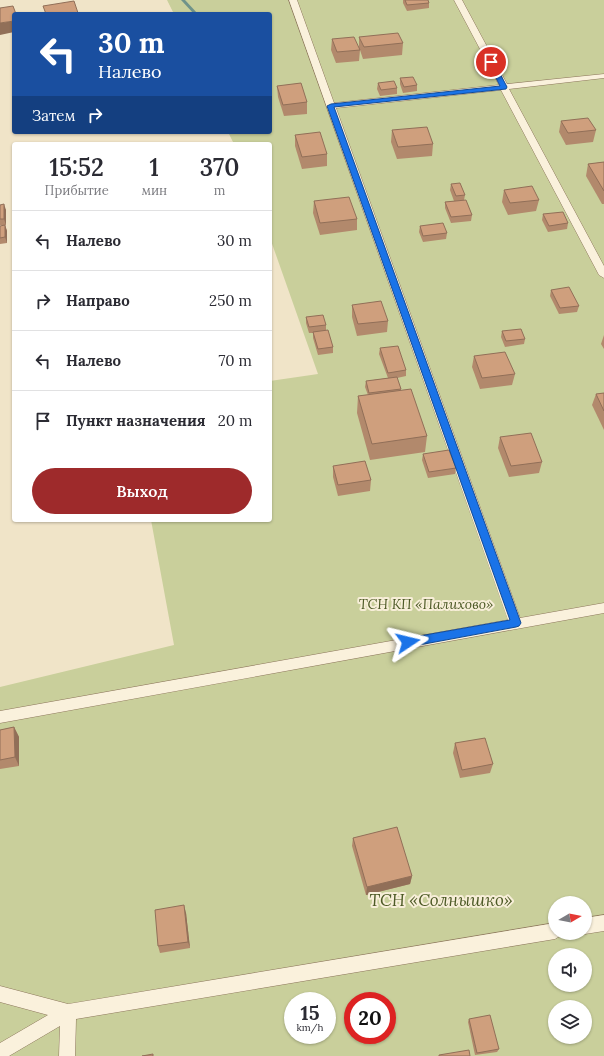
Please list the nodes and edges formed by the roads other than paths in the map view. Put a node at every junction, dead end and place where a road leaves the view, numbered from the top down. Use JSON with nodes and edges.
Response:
{"nodes":[{"id":1,"x":293,"y":0,"type":"edge"},
{"id":2,"x":458,"y":0,"type":"edge"},
{"id":3,"x":604,"y":76,"type":"edge"},
{"id":4,"x":504,"y":87,"type":"junction"},
{"id":5,"x":331,"y":106,"type":"junction"},
{"id":6,"x":604,"y":275,"type":"edge"},
{"id":7,"x":604,"y":608,"type":"edge"},
{"id":8,"x":516,"y":623,"type":"junction"},
{"id":9,"x":0,"y":717,"type":"edge"},
{"id":10,"x":604,"y":923,"type":"edge"},
{"id":11,"x":592,"y":925,"type":"edge"},
{"id":12,"x":548,"y":932,"type":"edge"},
{"id":13,"x":0,"y":994,"type":"edge"},
{"id":14,"x":68,"y":1012,"type":"junction"},
{"id":15,"x":0,"y":1052,"type":"edge"},
{"id":16,"x":67,"y":1056,"type":"edge"}],
"edges":[{"from":1,"to":5,"type":"lane"},
{"from":2,"to":4,"type":"lane"},
{"from":3,"to":4,"type":"lane"},
{"from":4,"to":5,"type":"lane"},
{"from":4,"to":6,"type":"lane"},
{"from":5,"to":8,"type":"lane"},
{"from":7,"to":8,"type":"lane"},
{"from":8,"to":9,"type":"lane"},
{"from":10,"to":11,"type":"lane"},
{"from":12,"to":14,"type":"lane"},
{"from":13,"to":14,"type":"lane"},
{"from":14,"to":15,"type":"lane"},
{"from":14,"to":16,"type":"lane"}]}
